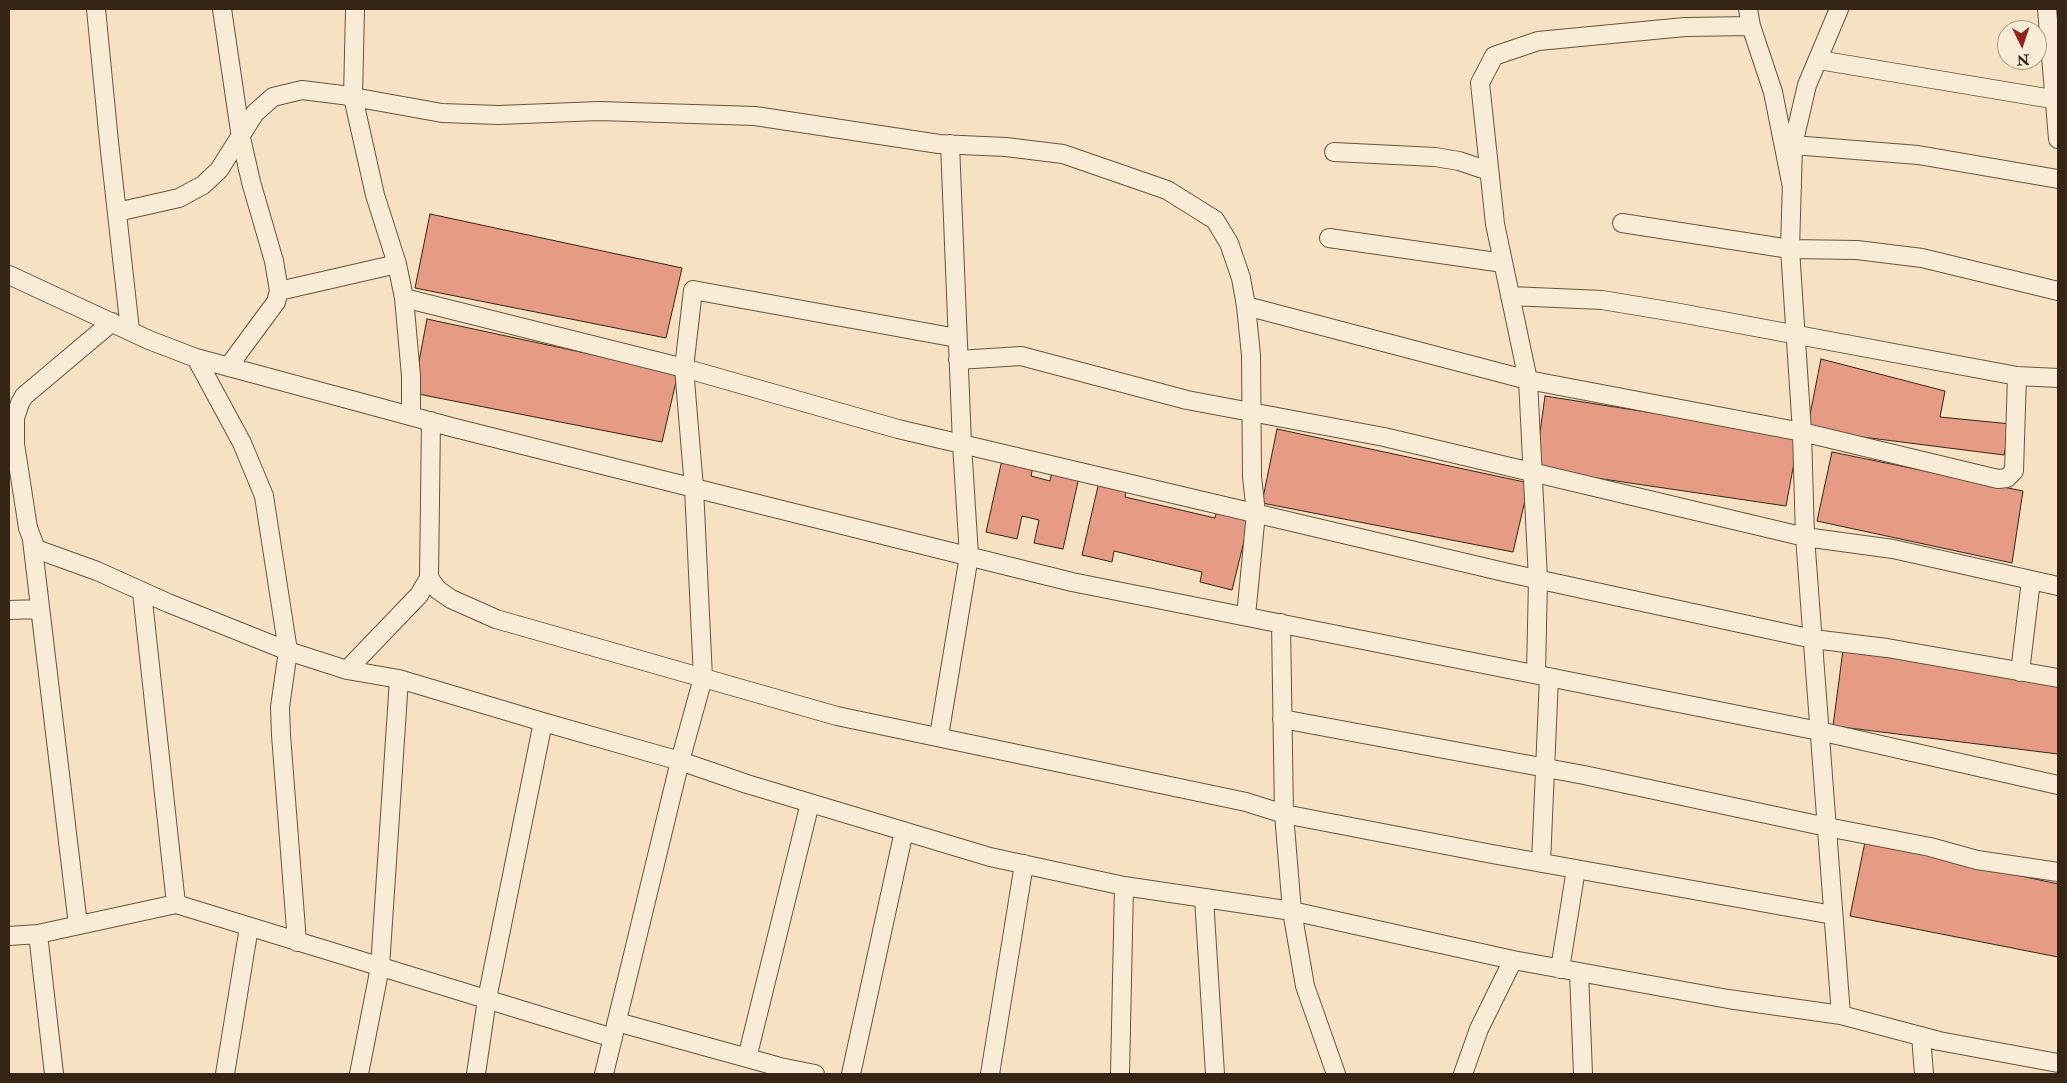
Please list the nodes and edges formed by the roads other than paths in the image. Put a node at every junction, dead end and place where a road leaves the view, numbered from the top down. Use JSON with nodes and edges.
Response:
{"nodes":[{"id":1,"x":96,"y":9,"type":"edge"},
{"id":2,"x":222,"y":9,"type":"edge"},
{"id":3,"x":355,"y":9,"type":"edge"},
{"id":4,"x":1748,"y":9,"type":"edge"},
{"id":5,"x":1839,"y":9,"type":"edge"},
{"id":6,"x":2051,"y":11,"type":"edge"},
{"id":7,"x":1750,"y":26,"type":"junction"},
{"id":8,"x":1819,"y":60,"type":"junction"},
{"id":9,"x":353,"y":97,"type":"junction"},
{"id":10,"x":2056,"y":100,"type":"edge"},
{"id":11,"x":241,"y":138,"type":"junction"},
{"id":12,"x":2058,"y":139,"type":"edge"},
{"id":13,"x":950,"y":144,"type":"junction"},
{"id":14,"x":1793,"y":145,"type":"junction"},
{"id":15,"x":1334,"y":152,"type":"dead end"},
{"id":16,"x":1489,"y":171,"type":"junction"},
{"id":17,"x":2058,"y":180,"type":"edge"},
{"id":18,"x":1792,"y":187,"type":"junction"},
{"id":19,"x":117,"y":212,"type":"junction"},
{"id":20,"x":1622,"y":223,"type":"dead end"},
{"id":21,"x":1329,"y":238,"type":"dead end"},
{"id":22,"x":1790,"y":249,"type":"junction"},
{"id":23,"x":1503,"y":263,"type":"junction"},
{"id":24,"x":397,"y":264,"type":"junction"},
{"id":25,"x":9,"y":275,"type":"edge"},
{"id":26,"x":279,"y":291,"type":"junction"},
{"id":27,"x":2058,"y":291,"type":"edge"},
{"id":28,"x":1510,"y":296,"type":"junction"},
{"id":29,"x":404,"y":298,"type":"junction"},
{"id":30,"x":1246,"y":306,"type":"junction"},
{"id":31,"x":112,"y":322,"type":"junction"},
{"id":32,"x":130,"y":330,"type":"junction"},
{"id":33,"x":1796,"y":335,"type":"junction"},
{"id":34,"x":957,"y":338,"type":"junction"},
{"id":35,"x":196,"y":358,"type":"junction"},
{"id":36,"x":958,"y":360,"type":"junction"},
{"id":37,"x":228,"y":367,"type":"junction"},
{"id":38,"x":684,"y":368,"type":"junction"},
{"id":39,"x":2018,"y":376,"type":"junction"},
{"id":40,"x":2058,"y":378,"type":"edge"},
{"id":41,"x":1528,"y":380,"type":"junction"},
{"id":42,"x":1252,"y":412,"type":"junction"},
{"id":43,"x":411,"y":416,"type":"junction"},
{"id":44,"x":431,"y":422,"type":"junction"},
{"id":45,"x":1802,"y":432,"type":"junction"},
{"id":46,"x":962,"y":444,"type":"junction"},
{"id":47,"x":1532,"y":473,"type":"junction"},
{"id":48,"x":694,"y":488,"type":"junction"},
{"id":49,"x":1256,"y":513,"type":"junction"},
{"id":50,"x":1805,"y":537,"type":"junction"},
{"id":51,"x":32,"y":540,"type":"junction"},
{"id":52,"x":969,"y":556,"type":"junction"},
{"id":53,"x":429,"y":578,"type":"junction"},
{"id":54,"x":1538,"y":579,"type":"junction"},
{"id":55,"x":2031,"y":580,"type":"junction"},
{"id":56,"x":2058,"y":586,"type":"edge"},
{"id":57,"x":142,"y":592,"type":"junction"},
{"id":58,"x":40,"y":609,"type":"junction"},
{"id":59,"x":9,"y":610,"type":"edge"},
{"id":60,"x":1246,"y":616,"type":"junction"},
{"id":61,"x":1281,"y":623,"type":"junction"},
{"id":62,"x":1813,"y":639,"type":"junction"},
{"id":63,"x":288,"y":651,"type":"junction"},
{"id":64,"x":346,"y":670,"type":"junction"},
{"id":65,"x":2020,"y":672,"type":"junction"},
{"id":66,"x":1543,"y":675,"type":"junction"},
{"id":67,"x":703,"y":678,"type":"junction"},
{"id":68,"x":2058,"y":678,"type":"edge"},
{"id":69,"x":399,"y":679,"type":"junction"},
{"id":70,"x":1282,"y":719,"type":"junction"},
{"id":71,"x":543,"y":722,"type":"junction"},
{"id":72,"x":1819,"y":731,"type":"junction"},
{"id":73,"x":939,"y":736,"type":"junction"},
{"id":74,"x":680,"y":761,"type":"junction"},
{"id":75,"x":1544,"y":767,"type":"junction"},
{"id":76,"x":2058,"y":785,"type":"edge"},
{"id":77,"x":810,"y":803,"type":"junction"},
{"id":78,"x":1284,"y":814,"type":"junction"},
{"id":79,"x":1827,"y":827,"type":"junction"},
{"id":80,"x":904,"y":831,"type":"junction"},
{"id":81,"x":1541,"y":863,"type":"junction"},
{"id":82,"x":1024,"y":864,"type":"junction"},
{"id":83,"x":1576,"y":869,"type":"junction"},
{"id":84,"x":2058,"y":872,"type":"edge"},
{"id":85,"x":1124,"y":886,"type":"junction"},
{"id":86,"x":1204,"y":898,"type":"junction"},
{"id":87,"x":176,"y":904,"type":"junction"},
{"id":88,"x":1292,"y":910,"type":"junction"},
{"id":89,"x":1833,"y":915,"type":"junction"},
{"id":90,"x":78,"y":925,"type":"junction"},
{"id":91,"x":249,"y":927,"type":"junction"},
{"id":92,"x":38,"y":934,"type":"junction"},
{"id":93,"x":9,"y":936,"type":"edge"},
{"id":94,"x":297,"y":942,"type":"junction"},
{"id":95,"x":1512,"y":960,"type":"junction"},
{"id":96,"x":380,"y":967,"type":"junction"},
{"id":97,"x":1560,"y":968,"type":"junction"},
{"id":98,"x":1579,"y":972,"type":"junction"},
{"id":99,"x":487,"y":1000,"type":"junction"},
{"id":100,"x":1841,"y":1015,"type":"junction"},
{"id":101,"x":615,"y":1030,"type":"junction"},
{"id":102,"x":1921,"y":1036,"type":"junction"},
{"id":103,"x":747,"y":1058,"type":"junction"},
{"id":104,"x":2049,"y":1066,"type":"edge"},
{"id":105,"x":54,"y":1074,"type":"edge"},
{"id":106,"x":225,"y":1074,"type":"edge"},
{"id":107,"x":359,"y":1074,"type":"edge"},
{"id":108,"x":476,"y":1074,"type":"edge"},
{"id":109,"x":604,"y":1074,"type":"edge"},
{"id":110,"x":815,"y":1074,"type":"edge"},
{"id":111,"x":851,"y":1074,"type":"edge"},
{"id":112,"x":990,"y":1074,"type":"edge"},
{"id":113,"x":1120,"y":1074,"type":"edge"},
{"id":114,"x":1215,"y":1074,"type":"edge"},
{"id":115,"x":1336,"y":1074,"type":"edge"},
{"id":116,"x":1463,"y":1074,"type":"edge"},
{"id":117,"x":1583,"y":1074,"type":"edge"},
{"id":118,"x":1924,"y":1074,"type":"edge"}],
"edges":[{"from":1,"to":19,"type":"street"},
{"from":2,"to":11,"type":"street"},
{"from":3,"to":9,"type":"street"},
{"from":4,"to":7,"type":"street"},
{"from":5,"to":8,"type":"street"},
{"from":6,"to":10,"type":"street"},
{"from":7,"to":16,"type":"street"},
{"from":7,"to":18,"type":"street"},
{"from":8,"to":10,"type":"street"},
{"from":8,"to":14,"type":"street"},
{"from":9,"to":11,"type":"street"},
{"from":9,"to":13,"type":"street"},
{"from":9,"to":24,"type":"street"},
{"from":10,"to":12,"type":"street"},
{"from":11,"to":19,"type":"street"},
{"from":11,"to":26,"type":"street"},
{"from":13,"to":30,"type":"street"},
{"from":13,"to":34,"type":"street"},
{"from":14,"to":17,"type":"street"},
{"from":14,"to":18,"type":"street"},
{"from":15,"to":16,"type":"street"},
{"from":16,"to":23,"type":"street"},
{"from":18,"to":22,"type":"street"},
{"from":19,"to":32,"type":"street"},
{"from":20,"to":22,"type":"street"},
{"from":21,"to":23,"type":"street"},
{"from":22,"to":27,"type":"street"},
{"from":22,"to":33,"type":"street"},
{"from":23,"to":28,"type":"street"},
{"from":24,"to":26,"type":"street"},
{"from":24,"to":29,"type":"street"},
{"from":25,"to":31,"type":"street"},
{"from":26,"to":37,"type":"street"},
{"from":28,"to":33,"type":"street"},
{"from":28,"to":41,"type":"street"},
{"from":29,"to":38,"type":"street"},
{"from":29,"to":43,"type":"street"},
{"from":30,"to":41,"type":"street"},
{"from":30,"to":42,"type":"street"},
{"from":31,"to":32,"type":"street"},
{"from":31,"to":51,"type":"street"},
{"from":32,"to":35,"type":"street"},
{"from":33,"to":39,"type":"street"},
{"from":33,"to":45,"type":"street"},
{"from":34,"to":36,"type":"street"},
{"from":34,"to":38,"type":"street"},
{"from":35,"to":37,"type":"street"},
{"from":35,"to":63,"type":"street"},
{"from":36,"to":42,"type":"street"},
{"from":36,"to":46,"type":"street"},
{"from":37,"to":43,"type":"street"},
{"from":38,"to":46,"type":"street"},
{"from":38,"to":48,"type":"street"},
{"from":39,"to":40,"type":"street"},
{"from":39,"to":45,"type":"street"},
{"from":41,"to":45,"type":"street"},
{"from":41,"to":47,"type":"street"},
{"from":42,"to":47,"type":"street"},
{"from":42,"to":49,"type":"street"},
{"from":43,"to":44,"type":"street"},
{"from":44,"to":48,"type":"street"},
{"from":44,"to":53,"type":"street"},
{"from":45,"to":50,"type":"street"},
{"from":46,"to":49,"type":"street"},
{"from":46,"to":52,"type":"street"},
{"from":47,"to":50,"type":"street"},
{"from":47,"to":54,"type":"street"},
{"from":48,"to":52,"type":"street"},
{"from":48,"to":67,"type":"street"},
{"from":49,"to":54,"type":"street"},
{"from":49,"to":60,"type":"street"},
{"from":50,"to":55,"type":"street"},
{"from":50,"to":62,"type":"street"},
{"from":51,"to":57,"type":"street"},
{"from":51,"to":58,"type":"street"},
{"from":52,"to":60,"type":"street"},
{"from":52,"to":73,"type":"street"},
{"from":53,"to":64,"type":"street"},
{"from":53,"to":67,"type":"street"},
{"from":54,"to":62,"type":"street"},
{"from":54,"to":66,"type":"street"},
{"from":55,"to":56,"type":"street"},
{"from":55,"to":65,"type":"street"},
{"from":57,"to":63,"type":"street"},
{"from":57,"to":87,"type":"street"},
{"from":58,"to":59,"type":"street"},
{"from":58,"to":90,"type":"street"},
{"from":60,"to":61,"type":"street"},
{"from":61,"to":66,"type":"street"},
{"from":61,"to":70,"type":"street"},
{"from":62,"to":65,"type":"street"},
{"from":62,"to":72,"type":"street"},
{"from":63,"to":64,"type":"street"},
{"from":63,"to":94,"type":"street"},
{"from":64,"to":69,"type":"street"},
{"from":65,"to":68,"type":"street"},
{"from":66,"to":72,"type":"street"},
{"from":66,"to":75,"type":"street"},
{"from":67,"to":73,"type":"street"},
{"from":67,"to":74,"type":"street"},
{"from":69,"to":71,"type":"street"},
{"from":69,"to":96,"type":"street"},
{"from":70,"to":75,"type":"street"},
{"from":70,"to":78,"type":"street"},
{"from":71,"to":74,"type":"street"},
{"from":71,"to":99,"type":"street"},
{"from":72,"to":76,"type":"street"},
{"from":72,"to":79,"type":"street"},
{"from":73,"to":78,"type":"street"},
{"from":74,"to":77,"type":"street"},
{"from":74,"to":101,"type":"street"},
{"from":75,"to":79,"type":"street"},
{"from":75,"to":81,"type":"street"},
{"from":77,"to":80,"type":"street"},
{"from":77,"to":103,"type":"street"},
{"from":78,"to":81,"type":"street"},
{"from":78,"to":88,"type":"street"},
{"from":79,"to":84,"type":"street"},
{"from":79,"to":89,"type":"street"},
{"from":80,"to":82,"type":"street"},
{"from":80,"to":111,"type":"street"},
{"from":81,"to":83,"type":"street"},
{"from":82,"to":85,"type":"street"},
{"from":82,"to":112,"type":"street"},
{"from":83,"to":89,"type":"street"},
{"from":83,"to":97,"type":"street"},
{"from":85,"to":86,"type":"street"},
{"from":85,"to":113,"type":"street"},
{"from":86,"to":88,"type":"street"},
{"from":86,"to":114,"type":"street"},
{"from":87,"to":90,"type":"street"},
{"from":87,"to":91,"type":"street"},
{"from":88,"to":95,"type":"street"},
{"from":88,"to":115,"type":"street"},
{"from":89,"to":100,"type":"street"},
{"from":90,"to":92,"type":"street"},
{"from":91,"to":94,"type":"street"},
{"from":91,"to":106,"type":"street"},
{"from":92,"to":93,"type":"street"},
{"from":92,"to":105,"type":"street"},
{"from":94,"to":96,"type":"street"},
{"from":95,"to":97,"type":"street"},
{"from":95,"to":116,"type":"street"},
{"from":96,"to":99,"type":"street"},
{"from":96,"to":107,"type":"street"},
{"from":97,"to":98,"type":"street"},
{"from":98,"to":100,"type":"street"},
{"from":98,"to":117,"type":"street"},
{"from":99,"to":101,"type":"street"},
{"from":99,"to":108,"type":"street"},
{"from":100,"to":102,"type":"street"},
{"from":101,"to":103,"type":"street"},
{"from":101,"to":109,"type":"street"},
{"from":102,"to":104,"type":"street"},
{"from":102,"to":118,"type":"street"},
{"from":103,"to":110,"type":"street"}]}
